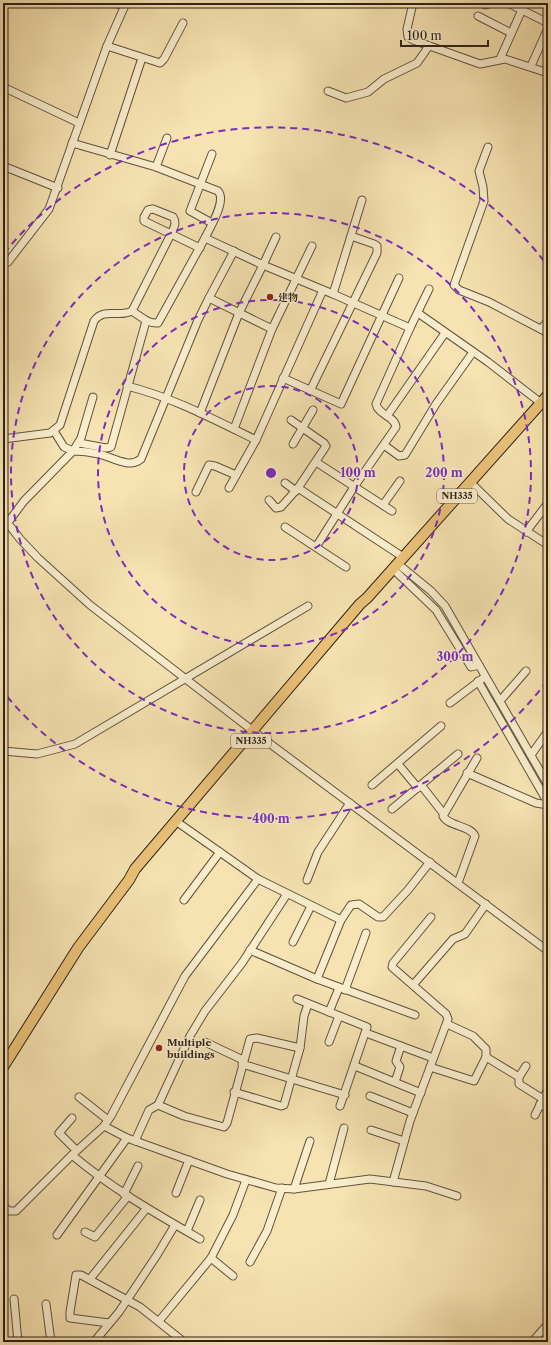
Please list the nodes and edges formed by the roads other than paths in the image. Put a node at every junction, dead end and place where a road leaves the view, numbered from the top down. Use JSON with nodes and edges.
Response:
{"nodes":[{"id":1,"x":114,"y":3,"type":"edge"},
{"id":2,"x":413,"y":3,"type":"edge"},
{"id":3,"x":480,"y":3,"type":"edge"},
{"id":4,"x":489,"y":3,"type":"edge"},
{"id":5,"x":508,"y":3,"type":"edge"},
{"id":6,"x":525,"y":3,"type":"edge"},
{"id":7,"x":125,"y":4,"type":"edge"},
{"id":8,"x":522,"y":10,"type":"junction"},
{"id":9,"x":478,"y":16,"type":"dead end"},
{"id":10,"x":182,"y":23,"type":"dead end"},
{"id":11,"x":548,"y":23,"type":"edge"},
{"id":12,"x":548,"y":28,"type":"edge"},
{"id":13,"x":511,"y":33,"type":"junction"},
{"id":14,"x":106,"y":46,"type":"junction"},
{"id":15,"x":429,"y":46,"type":"junction"},
{"id":16,"x":142,"y":58,"type":"junction"},
{"id":17,"x":500,"y":59,"type":"junction"},
{"id":18,"x":531,"y":66,"type":"junction"},
{"id":19,"x":548,"y":73,"type":"edge"},
{"id":20,"x":3,"y":88,"type":"edge"},
{"id":21,"x":328,"y":91,"type":"dead end"},
{"id":22,"x":79,"y":122,"type":"junction"},
{"id":23,"x":167,"y":138,"type":"dead end"},
{"id":24,"x":72,"y":143,"type":"junction"},
{"id":25,"x":488,"y":148,"type":"dead end"},
{"id":26,"x":212,"y":154,"type":"dead end"},
{"id":27,"x":110,"y":155,"type":"junction"},
{"id":28,"x":3,"y":166,"type":"edge"},
{"id":29,"x":156,"y":167,"type":"junction"},
{"id":30,"x":200,"y":185,"type":"junction"},
{"id":31,"x":58,"y":188,"type":"junction"},
{"id":32,"x":362,"y":200,"type":"dead end"},
{"id":33,"x":212,"y":223,"type":"junction"},
{"id":34,"x":351,"y":236,"type":"junction"},
{"id":35,"x":276,"y":237,"type":"dead end"},
{"id":36,"x":205,"y":238,"type":"junction"},
{"id":37,"x":312,"y":246,"type":"dead end"},
{"id":38,"x":200,"y":248,"type":"junction"},
{"id":39,"x":234,"y":251,"type":"junction"},
{"id":40,"x":8,"y":262,"type":"dead end"},
{"id":41,"x":262,"y":265,"type":"junction"},
{"id":42,"x":399,"y":278,"type":"dead end"},
{"id":43,"x":296,"y":279,"type":"junction"},
{"id":44,"x":429,"y":289,"type":"dead end"},
{"id":45,"x":323,"y":290,"type":"junction"},
{"id":46,"x":333,"y":294,"type":"junction"},
{"id":47,"x":209,"y":298,"type":"junction"},
{"id":48,"x":353,"y":302,"type":"junction"},
{"id":49,"x":132,"y":311,"type":"junction"},
{"id":50,"x":239,"y":312,"type":"junction"},
{"id":51,"x":418,"y":313,"type":"junction"},
{"id":52,"x":382,"y":315,"type":"junction"},
{"id":53,"x":146,"y":321,"type":"junction"},
{"id":54,"x":548,"y":321,"type":"edge"},
{"id":55,"x":410,"y":328,"type":"junction"},
{"id":56,"x":272,"y":329,"type":"junction"},
{"id":57,"x":545,"y":331,"type":"edge"},
{"id":58,"x":445,"y":333,"type":"junction"},
{"id":59,"x":473,"y":352,"type":"junction"},
{"id":60,"x":283,"y":378,"type":"junction"},
{"id":61,"x":127,"y":386,"type":"junction"},
{"id":62,"x":310,"y":391,"type":"junction"},
{"id":63,"x":548,"y":395,"type":"edge"},
{"id":64,"x":93,"y":397,"type":"dead end"},
{"id":65,"x":166,"y":400,"type":"junction"},
{"id":66,"x":541,"y":403,"type":"junction"},
{"id":67,"x":313,"y":410,"type":"dead end"},
{"id":68,"x":200,"y":413,"type":"junction"},
{"id":69,"x":387,"y":416,"type":"junction"},
{"id":70,"x":290,"y":420,"type":"dead end"},
{"id":71,"x":302,"y":428,"type":"junction"},
{"id":72,"x":234,"y":429,"type":"junction"},
{"id":73,"x":54,"y":432,"type":"junction"},
{"id":74,"x":3,"y":439,"type":"edge"},
{"id":75,"x":256,"y":440,"type":"junction"},
{"id":76,"x":79,"y":443,"type":"junction"},
{"id":77,"x":293,"y":444,"type":"dead end"},
{"id":78,"x":384,"y":445,"type":"junction"},
{"id":79,"x":73,"y":451,"type":"junction"},
{"id":80,"x":316,"y":462,"type":"junction"},
{"id":81,"x":236,"y":475,"type":"junction"},
{"id":82,"x":400,"y":481,"type":"dead end"},
{"id":83,"x":470,"y":482,"type":"junction"},
{"id":84,"x":284,"y":483,"type":"dead end"},
{"id":85,"x":354,"y":487,"type":"junction"},
{"id":86,"x":229,"y":488,"type":"dead end"},
{"id":87,"x":297,"y":490,"type":"junction"},
{"id":88,"x":196,"y":492,"type":"dead end"},
{"id":89,"x":269,"y":500,"type":"dead end"},
{"id":90,"x":548,"y":503,"type":"edge"},
{"id":91,"x":383,"y":506,"type":"junction"},
{"id":92,"x":392,"y":511,"type":"dead end"},
{"id":93,"x":338,"y":515,"type":"junction"},
{"id":94,"x":3,"y":516,"type":"edge"},
{"id":95,"x":5,"y":527,"type":"edge"},
{"id":96,"x":284,"y":527,"type":"dead end"},
{"id":97,"x":526,"y":532,"type":"junction"},
{"id":98,"x":548,"y":545,"type":"edge"},
{"id":99,"x":316,"y":547,"type":"junction"},
{"id":100,"x":398,"y":563,"type":"junction"},
{"id":101,"x":346,"y":567,"type":"dead end"},
{"id":102,"x":308,"y":606,"type":"dead end"},
{"id":103,"x":526,"y":671,"type":"dead end"},
{"id":104,"x":485,"y":676,"type":"junction"},
{"id":105,"x":184,"y":678,"type":"junction"},
{"id":106,"x":478,"y":681,"type":"junction"},
{"id":107,"x":500,"y":701,"type":"junction"},
{"id":108,"x":450,"y":703,"type":"dead end"},
{"id":109,"x":441,"y":726,"type":"dead end"},
{"id":110,"x":548,"y":731,"type":"edge"},
{"id":111,"x":255,"y":732,"type":"junction"},
{"id":112,"x":3,"y":752,"type":"edge"},
{"id":113,"x":458,"y":754,"type":"dead end"},
{"id":114,"x":531,"y":755,"type":"junction"},
{"id":115,"x":477,"y":758,"type":"dead end"},
{"id":116,"x":398,"y":764,"type":"junction"},
{"id":117,"x":467,"y":773,"type":"junction"},
{"id":118,"x":372,"y":784,"type":"dead end"},
{"id":119,"x":548,"y":785,"type":"edge"},
{"id":120,"x":419,"y":787,"type":"junction"},
{"id":121,"x":350,"y":803,"type":"junction"},
{"id":122,"x":548,"y":804,"type":"edge"},
{"id":123,"x":392,"y":810,"type":"dead end"},
{"id":124,"x":443,"y":813,"type":"junction"},
{"id":125,"x":180,"y":824,"type":"junction"},
{"id":126,"x":220,"y":852,"type":"junction"},
{"id":127,"x":430,"y":862,"type":"junction"},
{"id":128,"x":258,"y":879,"type":"junction"},
{"id":129,"x":129,"y":880,"type":"junction"},
{"id":130,"x":307,"y":880,"type":"dead end"},
{"id":131,"x":458,"y":883,"type":"junction"},
{"id":132,"x":287,"y":894,"type":"junction"},
{"id":133,"x":184,"y":900,"type":"dead end"},
{"id":134,"x":486,"y":904,"type":"junction"},
{"id":135,"x":310,"y":906,"type":"junction"},
{"id":136,"x":431,"y":917,"type":"dead end"},
{"id":137,"x":341,"y":920,"type":"junction"},
{"id":138,"x":366,"y":933,"type":"dead end"},
{"id":139,"x":293,"y":942,"type":"dead end"},
{"id":140,"x":250,"y":950,"type":"junction"},
{"id":141,"x":548,"y":951,"type":"edge"},
{"id":142,"x":317,"y":979,"type":"junction"},
{"id":143,"x":413,"y":985,"type":"junction"},
{"id":144,"x":342,"y":989,"type":"junction"},
{"id":145,"x":297,"y":999,"type":"dead end"},
{"id":146,"x":308,"y":1004,"type":"junction"},
{"id":147,"x":329,"y":1012,"type":"junction"},
{"id":148,"x":415,"y":1015,"type":"dead end"},
{"id":149,"x":340,"y":1016,"type":"junction"},
{"id":150,"x":448,"y":1024,"type":"junction"},
{"id":151,"x":366,"y":1033,"type":"junction"},
{"id":152,"x":205,"y":1042,"type":"dead end"},
{"id":153,"x":329,"y":1042,"type":"dead end"},
{"id":154,"x":401,"y":1046,"type":"junction"},
{"id":155,"x":300,"y":1048,"type":"junction"},
{"id":156,"x":486,"y":1057,"type":"junction"},
{"id":157,"x":433,"y":1058,"type":"junction"},
{"id":158,"x":243,"y":1062,"type":"junction"},
{"id":159,"x":355,"y":1066,"type":"junction"},
{"id":160,"x":526,"y":1066,"type":"dead end"},
{"id":161,"x":3,"y":1067,"type":"edge"},
{"id":162,"x":430,"y":1067,"type":"junction"},
{"id":163,"x":519,"y":1077,"type":"junction"},
{"id":164,"x":292,"y":1078,"type":"junction"},
{"id":165,"x":395,"y":1082,"type":"junction"},
{"id":166,"x":548,"y":1089,"type":"edge"},
{"id":167,"x":234,"y":1092,"type":"junction"},
{"id":168,"x":421,"y":1093,"type":"junction"},
{"id":169,"x":345,"y":1095,"type":"junction"},
{"id":170,"x":370,"y":1096,"type":"dead end"},
{"id":171,"x":79,"y":1097,"type":"dead end"},
{"id":172,"x":542,"y":1101,"type":"junction"},
{"id":173,"x":158,"y":1105,"type":"junction"},
{"id":174,"x":340,"y":1106,"type":"dead end"},
{"id":175,"x":548,"y":1109,"type":"edge"},
{"id":176,"x":413,"y":1113,"type":"junction"},
{"id":177,"x":535,"y":1115,"type":"dead end"},
{"id":178,"x":72,"y":1118,"type":"dead end"},
{"id":179,"x":106,"y":1123,"type":"junction"},
{"id":180,"x":344,"y":1128,"type":"dead end"},
{"id":181,"x":372,"y":1130,"type":"dead end"},
{"id":182,"x":127,"y":1138,"type":"junction"},
{"id":183,"x":135,"y":1141,"type":"junction"},
{"id":184,"x":310,"y":1141,"type":"dead end"},
{"id":185,"x":404,"y":1141,"type":"junction"},
{"id":186,"x":74,"y":1152,"type":"junction"},
{"id":187,"x":188,"y":1160,"type":"junction"},
{"id":188,"x":138,"y":1166,"type":"dead end"},
{"id":189,"x":99,"y":1176,"type":"junction"},
{"id":190,"x":246,"y":1180,"type":"junction"},
{"id":191,"x":393,"y":1182,"type":"junction"},
{"id":192,"x":329,"y":1184,"type":"junction"},
{"id":193,"x":282,"y":1188,"type":"junction"},
{"id":194,"x":294,"y":1189,"type":"junction"},
{"id":195,"x":176,"y":1193,"type":"dead end"},
{"id":196,"x":126,"y":1195,"type":"junction"},
{"id":197,"x":457,"y":1196,"type":"dead end"},
{"id":198,"x":200,"y":1200,"type":"dead end"},
{"id":199,"x":3,"y":1206,"type":"edge"},
{"id":200,"x":146,"y":1209,"type":"junction"},
{"id":201,"x":175,"y":1225,"type":"junction"},
{"id":202,"x":187,"y":1231,"type":"junction"},
{"id":203,"x":85,"y":1232,"type":"dead end"},
{"id":204,"x":57,"y":1235,"type":"dead end"},
{"id":205,"x":200,"y":1239,"type":"dead end"},
{"id":206,"x":211,"y":1258,"type":"junction"},
{"id":207,"x":250,"y":1262,"type":"dead end"},
{"id":208,"x":234,"y":1276,"type":"dead end"},
{"id":209,"x":90,"y":1279,"type":"junction"},
{"id":210,"x":14,"y":1299,"type":"dead end"},
{"id":211,"x":127,"y":1299,"type":"junction"},
{"id":212,"x":46,"y":1304,"type":"dead end"},
{"id":213,"x":159,"y":1321,"type":"junction"},
{"id":214,"x":109,"y":1323,"type":"junction"},
{"id":215,"x":548,"y":1324,"type":"edge"},
{"id":216,"x":18,"y":1342,"type":"edge"},
{"id":217,"x":51,"y":1342,"type":"edge"},
{"id":218,"x":94,"y":1342,"type":"edge"},
{"id":219,"x":184,"y":1342,"type":"edge"},
{"id":220,"x":532,"y":1342,"type":"edge"}],
"edges":[{"from":1,"to":7,"type":"street"},
{"from":2,"to":15,"type":"street"},
{"from":3,"to":4,"type":"street"},
{"from":5,"to":8,"type":"street"},
{"from":6,"to":8,"type":"street"},
{"from":7,"to":14,"type":"street"},
{"from":8,"to":11,"type":"street"},
{"from":8,"to":13,"type":"street"},
{"from":9,"to":13,"type":"street"},
{"from":10,"to":16,"type":"street"},
{"from":12,"to":18,"type":"street"},
{"from":13,"to":17,"type":"street"},
{"from":14,"to":16,"type":"street"},
{"from":14,"to":22,"type":"street"},
{"from":15,"to":17,"type":"street"},
{"from":15,"to":21,"type":"street"},
{"from":16,"to":27,"type":"street"},
{"from":17,"to":18,"type":"street"},
{"from":18,"to":19,"type":"street"},
{"from":20,"to":22,"type":"street"},
{"from":22,"to":24,"type":"street"},
{"from":23,"to":29,"type":"street"},
{"from":24,"to":27,"type":"street"},
{"from":24,"to":31,"type":"street"},
{"from":25,"to":57,"type":"street"},
{"from":26,"to":30,"type":"street"},
{"from":27,"to":29,"type":"street"},
{"from":28,"to":31,"type":"street"},
{"from":29,"to":30,"type":"street"},
{"from":30,"to":33,"type":"street"},
{"from":30,"to":33,"type":"street"},
{"from":31,"to":40,"type":"street"},
{"from":32,"to":34,"type":"street"},
{"from":33,"to":36,"type":"street"},
{"from":34,"to":46,"type":"street"},
{"from":34,"to":48,"type":"street"},
{"from":35,"to":41,"type":"street"},
{"from":36,"to":38,"type":"street"},
{"from":36,"to":39,"type":"street"},
{"from":37,"to":43,"type":"street"},
{"from":38,"to":49,"type":"street"},
{"from":38,"to":53,"type":"street"},
{"from":39,"to":41,"type":"street"},
{"from":39,"to":47,"type":"street"},
{"from":41,"to":43,"type":"street"},
{"from":41,"to":50,"type":"street"},
{"from":42,"to":52,"type":"street"},
{"from":43,"to":45,"type":"street"},
{"from":43,"to":56,"type":"street"},
{"from":44,"to":51,"type":"street"},
{"from":45,"to":46,"type":"street"},
{"from":45,"to":60,"type":"street"},
{"from":46,"to":48,"type":"street"},
{"from":47,"to":50,"type":"street"},
{"from":47,"to":65,"type":"street"},
{"from":48,"to":52,"type":"street"},
{"from":48,"to":62,"type":"street"},
{"from":49,"to":53,"type":"street"},
{"from":49,"to":73,"type":"street"},
{"from":50,"to":56,"type":"street"},
{"from":50,"to":68,"type":"street"},
{"from":51,"to":55,"type":"street"},
{"from":51,"to":58,"type":"street"},
{"from":52,"to":55,"type":"street"},
{"from":52,"to":62,"type":"street"},
{"from":53,"to":61,"type":"street"},
{"from":54,"to":57,"type":"street"},
{"from":55,"to":69,"type":"street"},
{"from":56,"to":72,"type":"street"},
{"from":58,"to":59,"type":"street"},
{"from":58,"to":69,"type":"street"},
{"from":59,"to":66,"type":"street"},
{"from":59,"to":78,"type":"street"},
{"from":60,"to":62,"type":"street"},
{"from":60,"to":75,"type":"street"},
{"from":61,"to":65,"type":"street"},
{"from":61,"to":76,"type":"street"},
{"from":63,"to":66,"type":"highway","number":"NH335"},
{"from":64,"to":76,"type":"street"},
{"from":65,"to":68,"type":"street"},
{"from":65,"to":79,"type":"street"},
{"from":66,"to":83,"type":"highway","number":"NH335"},
{"from":67,"to":71,"type":"street"},
{"from":68,"to":72,"type":"street"},
{"from":69,"to":78,"type":"street"},
{"from":70,"to":71,"type":"street"},
{"from":71,"to":77,"type":"street"},
{"from":71,"to":80,"type":"street"},
{"from":72,"to":75,"type":"street"},
{"from":73,"to":74,"type":"street"},
{"from":73,"to":79,"type":"street"},
{"from":75,"to":81,"type":"street"},
{"from":76,"to":79,"type":"street"},
{"from":78,"to":85,"type":"street"},
{"from":79,"to":95,"type":"street"},
{"from":80,"to":85,"type":"street"},
{"from":80,"to":87,"type":"street"},
{"from":81,"to":86,"type":"street"},
{"from":81,"to":88,"type":"street"},
{"from":82,"to":91,"type":"street"},
{"from":83,"to":97,"type":"street"},
{"from":83,"to":100,"type":"highway","number":"NH335"},
{"from":84,"to":87,"type":"street"},
{"from":85,"to":91,"type":"street"},
{"from":85,"to":93,"type":"street"},
{"from":87,"to":89,"type":"street"},
{"from":87,"to":93,"type":"street"},
{"from":90,"to":97,"type":"street"},
{"from":91,"to":92,"type":"street"},
{"from":93,"to":99,"type":"street"},
{"from":93,"to":100,"type":"street"},
{"from":94,"to":95,"type":"street"},
{"from":95,"to":105,"type":"street"},
{"from":96,"to":99,"type":"street"},
{"from":97,"to":98,"type":"street"},
{"from":99,"to":101,"type":"street"},
{"from":100,"to":104,"type":"street"},
{"from":100,"to":111,"type":"highway","number":"NH335"},
{"from":102,"to":105,"type":"street"},
{"from":103,"to":107,"type":"street"},
{"from":104,"to":106,"type":"street"},
{"from":104,"to":107,"type":"street"},
{"from":105,"to":111,"type":"street"},
{"from":105,"to":112,"type":"street"},
{"from":106,"to":108,"type":"street"},
{"from":106,"to":122,"type":"street"},
{"from":107,"to":114,"type":"street"},
{"from":109,"to":116,"type":"street"},
{"from":110,"to":114,"type":"street"},
{"from":111,"to":121,"type":"street"},
{"from":111,"to":125,"type":"highway","number":"NH335"},
{"from":111,"to":129,"type":"highway","number":"NH335"},
{"from":113,"to":120,"type":"street"},
{"from":114,"to":119,"type":"street"},
{"from":115,"to":117,"type":"street"},
{"from":116,"to":118,"type":"street"},
{"from":116,"to":120,"type":"street"},
{"from":117,"to":122,"type":"street"},
{"from":117,"to":124,"type":"street"},
{"from":120,"to":123,"type":"street"},
{"from":120,"to":124,"type":"street"},
{"from":121,"to":127,"type":"street"},
{"from":121,"to":130,"type":"street"},
{"from":124,"to":131,"type":"street"},
{"from":125,"to":126,"type":"street"},
{"from":125,"to":129,"type":"highway","number":"NH335"},
{"from":126,"to":128,"type":"street"},
{"from":126,"to":133,"type":"street"},
{"from":127,"to":131,"type":"street"},
{"from":127,"to":137,"type":"street"},
{"from":128,"to":132,"type":"street"},
{"from":128,"to":179,"type":"street"},
{"from":129,"to":161,"type":"highway","number":"NH335"},
{"from":131,"to":134,"type":"street"},
{"from":132,"to":135,"type":"street"},
{"from":132,"to":140,"type":"street"},
{"from":134,"to":141,"type":"street"},
{"from":134,"to":143,"type":"street"},
{"from":135,"to":137,"type":"street"},
{"from":135,"to":139,"type":"street"},
{"from":136,"to":143,"type":"street"},
{"from":137,"to":142,"type":"street"},
{"from":138,"to":144,"type":"street"},
{"from":140,"to":142,"type":"street"},
{"from":140,"to":173,"type":"street"},
{"from":142,"to":144,"type":"street"},
{"from":143,"to":150,"type":"street"},
{"from":144,"to":147,"type":"street"},
{"from":144,"to":148,"type":"street"},
{"from":145,"to":146,"type":"street"},
{"from":146,"to":147,"type":"street"},
{"from":146,"to":155,"type":"street"},
{"from":147,"to":149,"type":"street"},
{"from":149,"to":151,"type":"street"},
{"from":149,"to":153,"type":"street"},
{"from":150,"to":156,"type":"street"},
{"from":150,"to":157,"type":"street"},
{"from":151,"to":154,"type":"street"},
{"from":151,"to":159,"type":"street"},
{"from":152,"to":158,"type":"street"},
{"from":154,"to":157,"type":"street"},
{"from":154,"to":165,"type":"street"},
{"from":155,"to":158,"type":"street"},
{"from":155,"to":164,"type":"street"},
{"from":156,"to":162,"type":"street"},
{"from":156,"to":163,"type":"street"},
{"from":157,"to":162,"type":"street"},
{"from":158,"to":164,"type":"street"},
{"from":158,"to":167,"type":"street"},
{"from":159,"to":165,"type":"street"},
{"from":159,"to":169,"type":"street"},
{"from":160,"to":163,"type":"street"},
{"from":162,"to":168,"type":"street"},
{"from":163,"to":172,"type":"street"},
{"from":164,"to":167,"type":"street"},
{"from":164,"to":169,"type":"street"},
{"from":165,"to":168,"type":"street"},
{"from":166,"to":172,"type":"street"},
{"from":167,"to":173,"type":"street"},
{"from":168,"to":176,"type":"street"},
{"from":169,"to":174,"type":"street"},
{"from":170,"to":176,"type":"street"},
{"from":171,"to":179,"type":"street"},
{"from":172,"to":175,"type":"street"},
{"from":172,"to":177,"type":"street"},
{"from":173,"to":183,"type":"street"},
{"from":176,"to":185,"type":"street"},
{"from":178,"to":186,"type":"street"},
{"from":179,"to":182,"type":"street"},
{"from":179,"to":186,"type":"street"},
{"from":180,"to":192,"type":"street"},
{"from":181,"to":185,"type":"street"},
{"from":182,"to":183,"type":"street"},
{"from":182,"to":189,"type":"street"},
{"from":183,"to":187,"type":"street"},
{"from":184,"to":194,"type":"street"},
{"from":185,"to":191,"type":"street"},
{"from":186,"to":189,"type":"street"},
{"from":186,"to":199,"type":"street"},
{"from":187,"to":190,"type":"street"},
{"from":187,"to":195,"type":"street"},
{"from":188,"to":196,"type":"street"},
{"from":189,"to":196,"type":"street"},
{"from":189,"to":204,"type":"street"},
{"from":190,"to":193,"type":"street"},
{"from":190,"to":206,"type":"street"},
{"from":191,"to":192,"type":"street"},
{"from":191,"to":197,"type":"street"},
{"from":192,"to":194,"type":"street"},
{"from":193,"to":194,"type":"street"},
{"from":193,"to":207,"type":"street"},
{"from":196,"to":200,"type":"street"},
{"from":196,"to":203,"type":"street"},
{"from":198,"to":202,"type":"street"},
{"from":200,"to":201,"type":"street"},
{"from":200,"to":209,"type":"street"},
{"from":201,"to":202,"type":"street"},
{"from":201,"to":211,"type":"street"},
{"from":202,"to":205,"type":"street"},
{"from":206,"to":208,"type":"street"},
{"from":206,"to":213,"type":"street"},
{"from":209,"to":211,"type":"street"},
{"from":209,"to":214,"type":"street"},
{"from":210,"to":216,"type":"street"},
{"from":211,"to":213,"type":"street"},
{"from":211,"to":214,"type":"street"},
{"from":212,"to":217,"type":"street"},
{"from":213,"to":219,"type":"street"},
{"from":214,"to":218,"type":"street"},
{"from":215,"to":220,"type":"street"}]}
